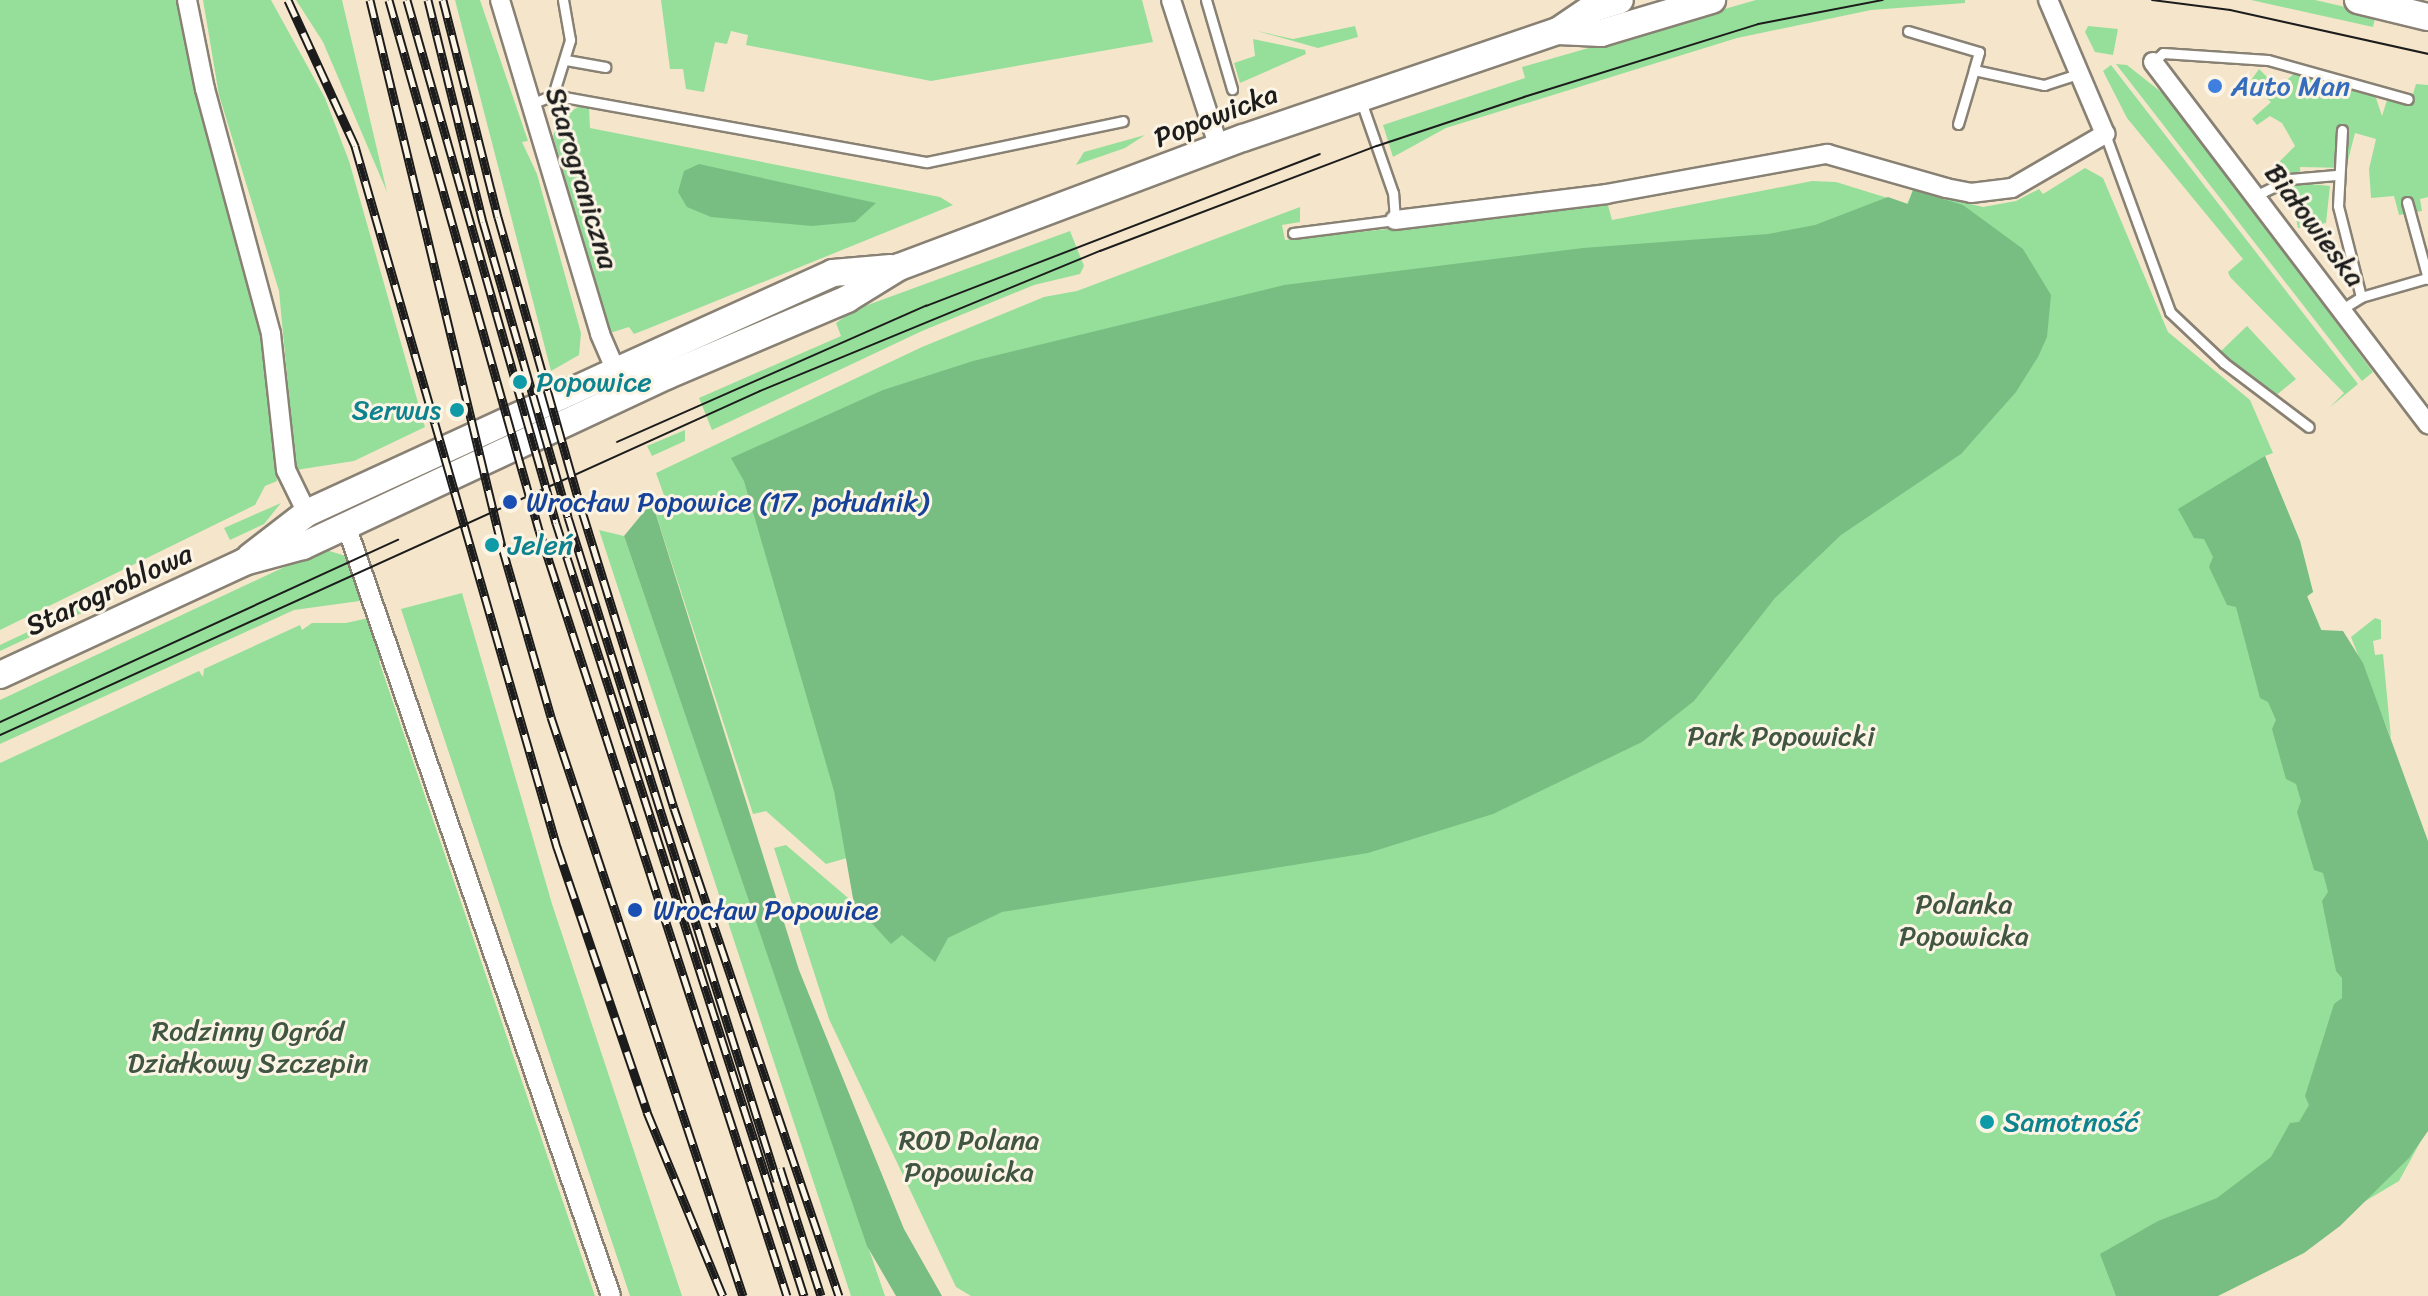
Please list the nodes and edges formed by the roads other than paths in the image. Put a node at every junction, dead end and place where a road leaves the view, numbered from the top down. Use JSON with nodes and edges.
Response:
{"nodes":[{"id":1,"x":187,"y":0,"type":"edge"},
{"id":2,"x":500,"y":0,"type":"edge"},
{"id":3,"x":563,"y":0,"type":"edge"},
{"id":4,"x":1171,"y":0,"type":"edge"},
{"id":5,"x":1206,"y":0,"type":"edge"},
{"id":6,"x":1620,"y":0,"type":"edge"},
{"id":7,"x":1712,"y":0,"type":"edge"},
{"id":8,"x":2048,"y":0,"type":"edge"},
{"id":9,"x":2358,"y":0,"type":"edge"},
{"id":10,"x":2428,"y":17,"type":"edge"},
{"id":11,"x":1558,"y":31,"type":"junction"},
{"id":12,"x":1908,"y":31,"type":"dead end"},
{"id":13,"x":566,"y":60,"type":"junction"},
{"id":14,"x":2153,"y":62,"type":"joint"},
{"id":15,"x":605,"y":67,"type":"dead end"},
{"id":16,"x":1974,"y":70,"type":"junction"},
{"id":17,"x":2080,"y":73,"type":"junction"},
{"id":18,"x":1232,"y":89,"type":"dead end"},
{"id":19,"x":553,"y":95,"type":"junction"},
{"id":20,"x":1360,"y":98,"type":"junction"},
{"id":21,"x":2408,"y":99,"type":"dead end"},
{"id":22,"x":531,"y":104,"type":"junction"},
{"id":23,"x":1123,"y":121,"type":"dead end"},
{"id":24,"x":1958,"y":124,"type":"dead end"},
{"id":25,"x":2342,"y":130,"type":"dead end"},
{"id":26,"x":2105,"y":134,"type":"junction"},
{"id":27,"x":1219,"y":148,"type":"junction"},
{"id":28,"x":2336,"y":175,"type":"junction"},
{"id":29,"x":2257,"y":195,"type":"junction"},
{"id":30,"x":2407,"y":202,"type":"dead end"},
{"id":31,"x":1395,"y":220,"type":"junction"},
{"id":32,"x":1293,"y":233,"type":"dead end"},
{"id":33,"x":899,"y":267,"type":"junction"},
{"id":34,"x":2428,"y":279,"type":"edge"},
{"id":35,"x":2361,"y":297,"type":"junction"},
{"id":36,"x":2342,"y":309,"type":"junction"},
{"id":37,"x":616,"y":371,"type":"junction"},
{"id":38,"x":2427,"y":421,"type":"edge"},
{"id":39,"x":2309,"y":427,"type":"dead end"},
{"id":40,"x":307,"y":513,"type":"junction"},
{"id":41,"x":346,"y":525,"type":"junction"},
{"id":42,"x":244,"y":562,"type":"junction"},
{"id":43,"x":0,"y":675,"type":"edge"},
{"id":44,"x":611,"y":1296,"type":"edge"}],
"edges":[{"from":1,"to":40,"type":"street"},
{"from":2,"to":22,"type":"street","name":"Starograniczna"},
{"from":3,"to":13,"type":"lane"},
{"from":4,"to":27,"type":"street"},
{"from":5,"to":18,"type":"lane"},
{"from":6,"to":11,"type":"street","name":"Popowicka"},
{"from":7,"to":11,"type":"street","name":"Popowicka"},
{"from":8,"to":17,"type":"street"},
{"from":9,"to":10,"type":"street"},
{"from":11,"to":20,"type":"street","name":"Popowicka"},
{"from":12,"to":16,"type":"lane"},
{"from":13,"to":15,"type":"lane"},
{"from":13,"to":19,"type":"lane"},
{"from":14,"to":21,"type":"lane"},
{"from":14,"to":29,"type":"street","name":"Białowieska"},
{"from":16,"to":17,"type":"lane"},
{"from":16,"to":24,"type":"lane"},
{"from":17,"to":26,"type":"street"},
{"from":19,"to":22,"type":"lane"},
{"from":19,"to":23,"type":"lane","name":"Popowicka"},
{"from":20,"to":27,"type":"street","name":"Popowicka"},
{"from":20,"to":31,"type":"lane"},
{"from":22,"to":37,"type":"street","name":"Starograniczna"},
{"from":25,"to":28,"type":"lane"},
{"from":26,"to":31,"type":"street"},
{"from":26,"to":39,"type":"lane"},
{"from":27,"to":33,"type":"street","name":"Popowicka"},
{"from":28,"to":29,"type":"lane"},
{"from":28,"to":35,"type":"lane"},
{"from":29,"to":36,"type":"street","name":"Białowieska"},
{"from":30,"to":34,"type":"lane"},
{"from":31,"to":32,"type":"lane"},
{"from":33,"to":37,"type":"street","name":"Popowicka"},
{"from":33,"to":41,"type":"street","name":"Popowicka"},
{"from":34,"to":35,"type":"lane"},
{"from":35,"to":36,"type":"lane"},
{"from":36,"to":38,"type":"street","name":"Białowieska"},
{"from":37,"to":40,"type":"street","name":"Popowicka"},
{"from":40,"to":42,"type":"street","name":"Starogroblowa"},
{"from":41,"to":42,"type":"street","name":"Starogroblowa"},
{"from":41,"to":44,"type":"street"},
{"from":42,"to":43,"type":"street","name":"Starogroblowa"}]}
